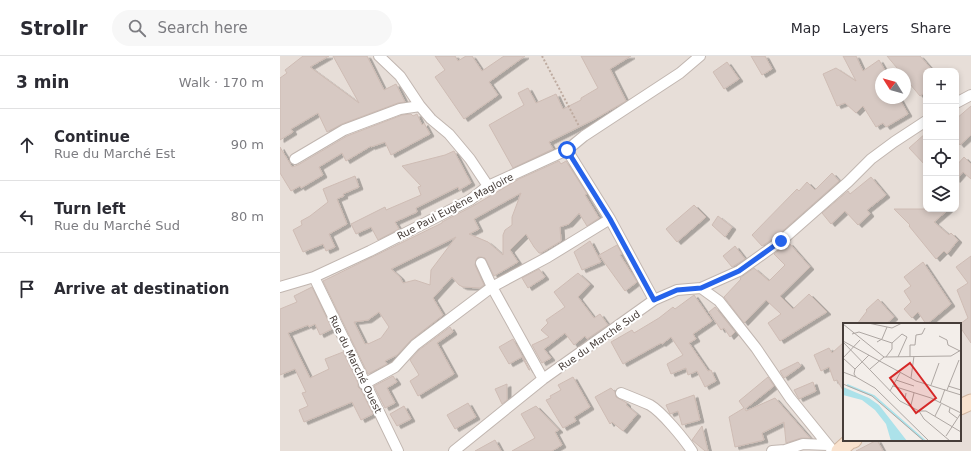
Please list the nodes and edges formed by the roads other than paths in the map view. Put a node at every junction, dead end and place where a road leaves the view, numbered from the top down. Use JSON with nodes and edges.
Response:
{"nodes":[{"id":1,"x":379,"y":56,"type":"edge"},
{"id":2,"x":700,"y":56,"type":"edge"},
{"id":3,"x":971,"y":95,"type":"edge"},
{"id":4,"x":959,"y":101,"type":"edge"},
{"id":5,"x":420,"y":106,"type":"junction"},
{"id":6,"x":923,"y":123,"type":"edge"},
{"id":7,"x":567,"y":150,"type":"junction"},
{"id":8,"x":295,"y":159,"type":"dead end"},
{"id":9,"x":488,"y":186,"type":"junction"},
{"id":10,"x":610,"y":219,"type":"junction"},
{"id":11,"x":482,"y":263,"type":"dead end"},
{"id":12,"x":314,"y":277,"type":"junction"},
{"id":13,"x":280,"y":287,"type":"edge"},
{"id":14,"x":492,"y":287,"type":"junction"},
{"id":15,"x":701,"y":288,"type":"junction"},
{"id":16,"x":654,"y":300,"type":"junction"},
{"id":17,"x":543,"y":379,"type":"junction"},
{"id":18,"x":364,"y":384,"type":"junction"},
{"id":19,"x":621,"y":394,"type":"dead end"},
{"id":20,"x":971,"y":402,"type":"edge"},
{"id":21,"x":961,"y":407,"type":"edge"},
{"id":22,"x":850,"y":441,"type":"edge"},
{"id":23,"x":833,"y":449,"type":"edge"},
{"id":24,"x":398,"y":451,"type":"edge"},
{"id":25,"x":454,"y":451,"type":"edge"},
{"id":26,"x":692,"y":451,"type":"edge"},
{"id":27,"x":772,"y":451,"type":"edge"}],
"edges":[{"from":1,"to":5,"type":"street"},
{"from":2,"to":7,"type":"street","name":"Rue Paul Eugène Magloire"},
{"from":3,"to":4,"type":"street"},
{"from":5,"to":8,"type":"street"},
{"from":5,"to":9,"type":"street"},
{"from":6,"to":15,"type":"street","name":"Rue du Marché Sud"},
{"from":7,"to":9,"type":"street","name":"Rue Paul Eugène Magloire"},
{"from":7,"to":10,"type":"street"},
{"from":9,"to":12,"type":"street","name":"Rue Paul Eugène Magloire"},
{"from":10,"to":14,"type":"street"},
{"from":10,"to":16,"type":"street"},
{"from":11,"to":14,"type":"street"},
{"from":12,"to":13,"type":"street","name":"Rue Paul Eugène Magloire"},
{"from":12,"to":18,"type":"street","name":"Rue du Marché Ouest"},
{"from":14,"to":17,"type":"street"},
{"from":14,"to":18,"type":"street"},
{"from":15,"to":16,"type":"street","name":"Rue du Marché Sud"},
{"from":15,"to":23,"type":"street"},
{"from":16,"to":17,"type":"street","name":"Rue du Marché Sud"},
{"from":17,"to":25,"type":"street","name":"Rue du Marché Sud"},
{"from":18,"to":24,"type":"street","name":"Rue du Marché Ouest"},
{"from":19,"to":26,"type":"street"},
{"from":20,"to":21,"type":"main road"},
{"from":22,"to":23,"type":"main road"},
{"from":23,"to":27,"type":"street"}]}
